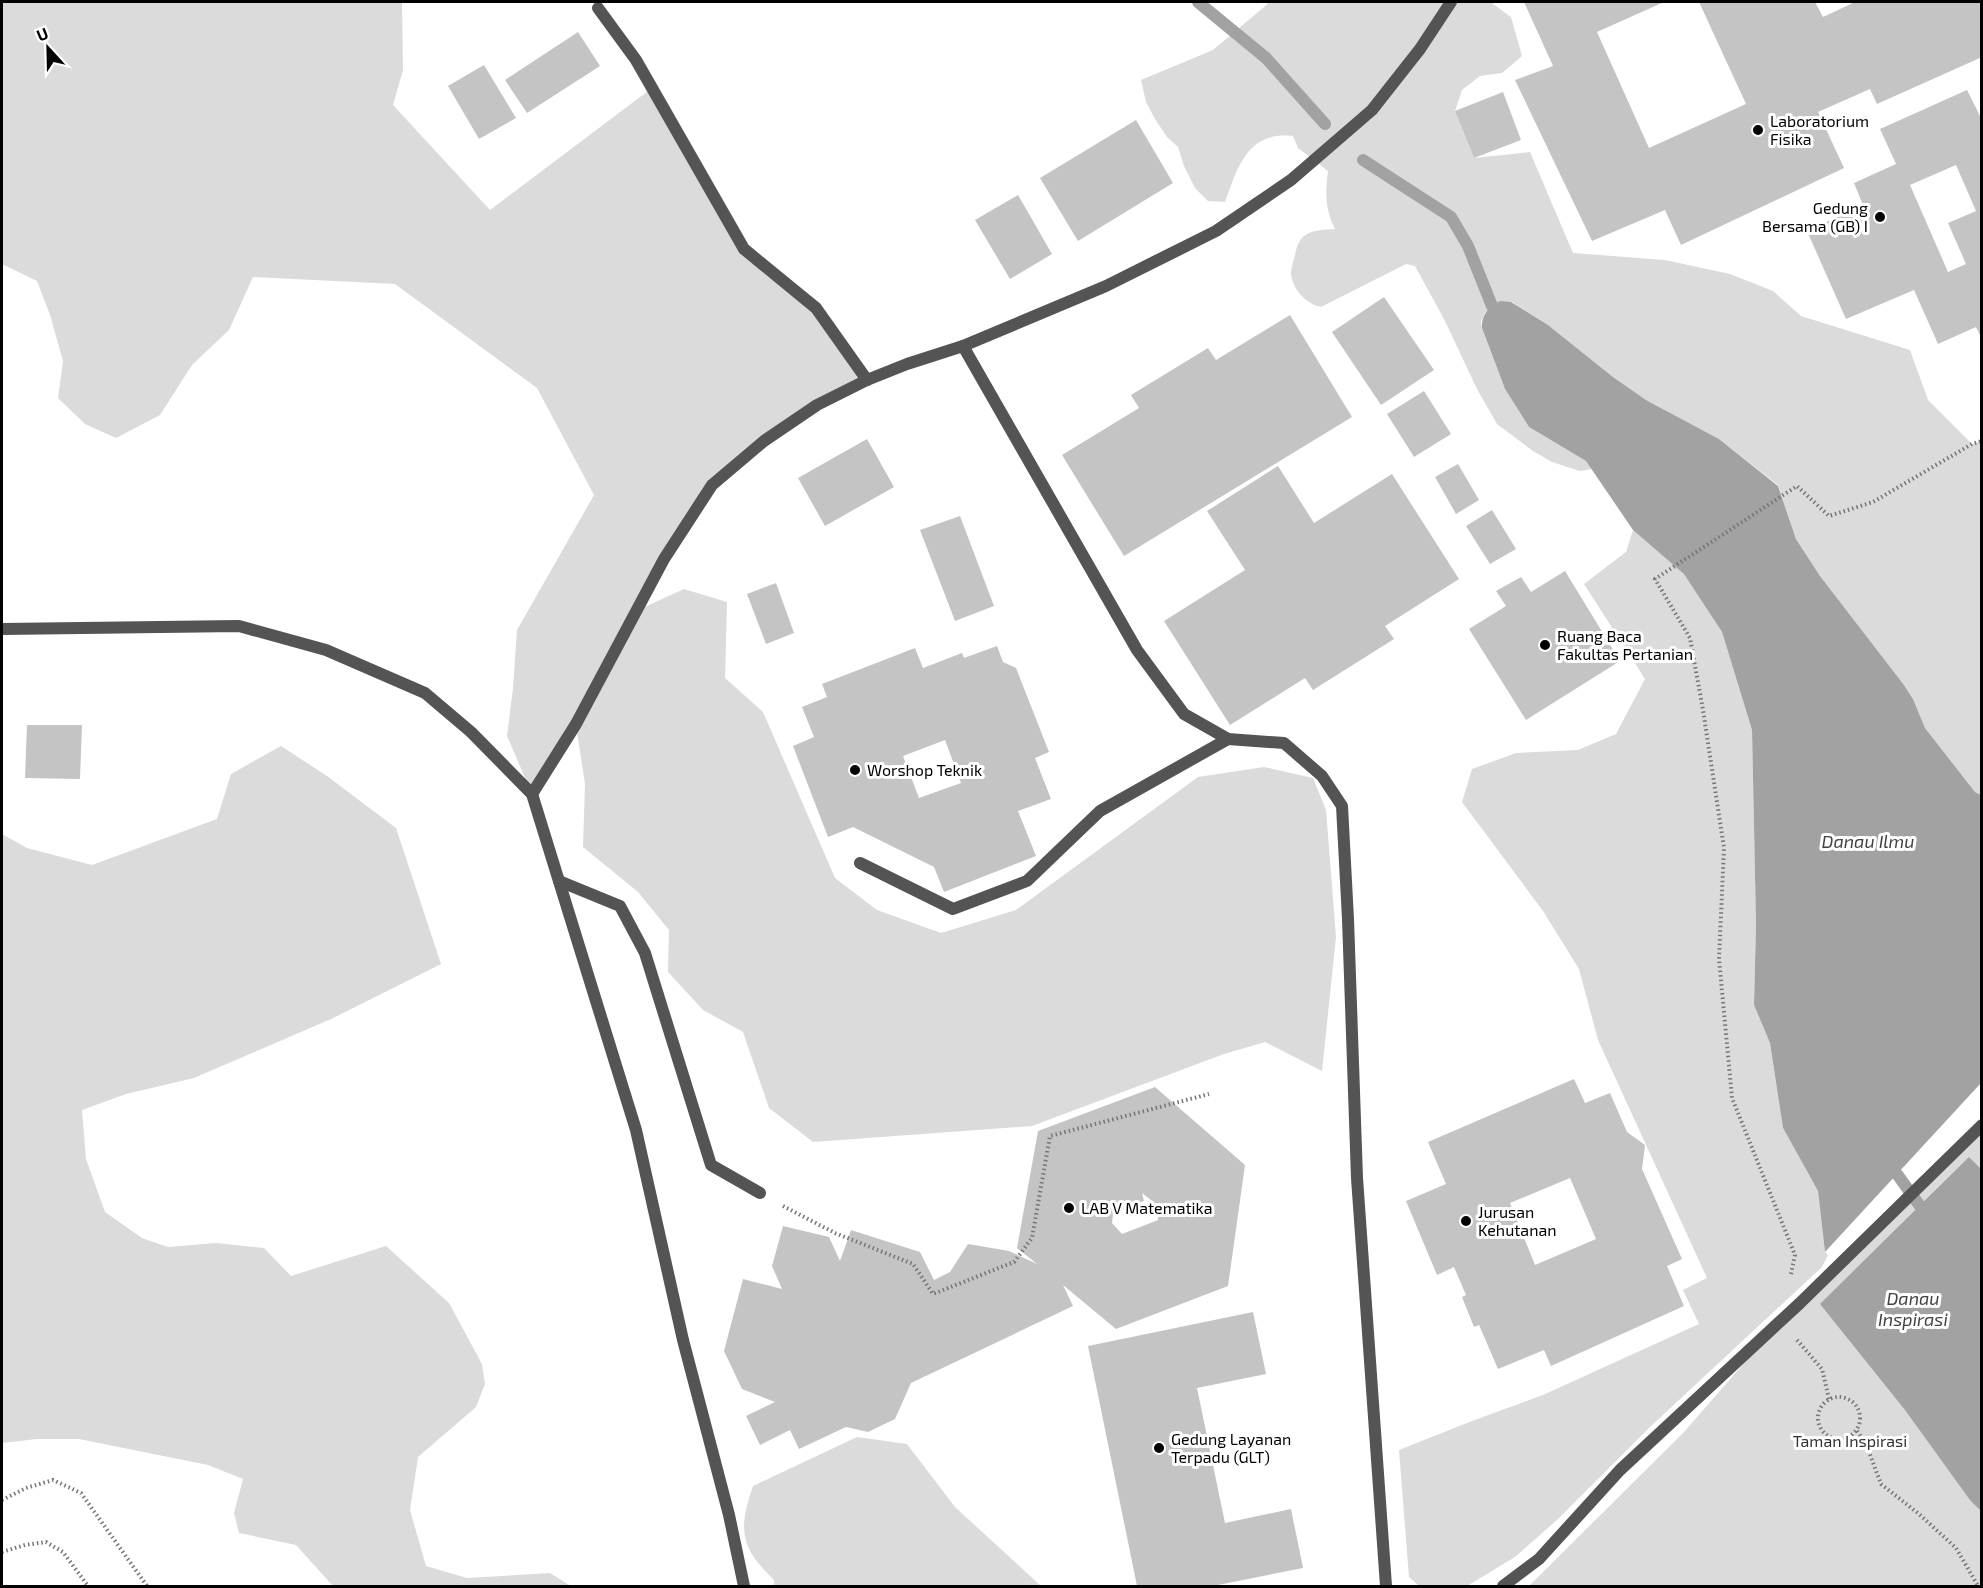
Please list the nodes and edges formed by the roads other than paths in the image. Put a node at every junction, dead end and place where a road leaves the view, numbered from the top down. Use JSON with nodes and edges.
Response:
{"nodes":[{"id":1,"x":1451,"y":2,"type":"edge"},
{"id":2,"x":598,"y":8,"type":"dead end"},
{"id":3,"x":963,"y":346,"type":"junction"},
{"id":4,"x":867,"y":380,"type":"junction"},
{"id":5,"x":2,"y":629,"type":"edge"},
{"id":6,"x":1228,"y":739,"type":"junction"},
{"id":7,"x":532,"y":794,"type":"junction"},
{"id":8,"x":860,"y":863,"type":"dead end"},
{"id":9,"x":559,"y":880,"type":"junction"},
{"id":10,"x":1982,"y":1125,"type":"edge"},
{"id":11,"x":760,"y":1194,"type":"road end"},
{"id":12,"x":744,"y":1587,"type":"edge"},
{"id":13,"x":1386,"y":1587,"type":"edge"},
{"id":14,"x":1503,"y":1587,"type":"edge"}],
"edges":[{"from":1,"to":3,"type":"lane"},
{"from":2,"to":4,"type":"lane"},
{"from":3,"to":4,"type":"lane"},
{"from":3,"to":6,"type":"lane"},
{"from":4,"to":7,"type":"lane"},
{"from":5,"to":7,"type":"lane"},
{"from":6,"to":8,"type":"lane"},
{"from":6,"to":13,"type":"lane"},
{"from":7,"to":9,"type":"lane"},
{"from":9,"to":11,"type":"lane"},
{"from":9,"to":12,"type":"lane"},
{"from":10,"to":14,"type":"lane"}]}
